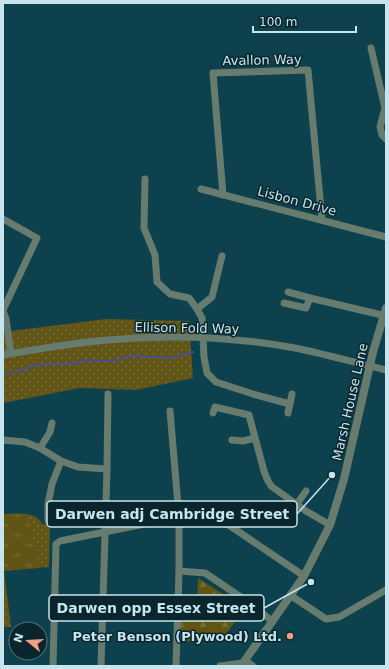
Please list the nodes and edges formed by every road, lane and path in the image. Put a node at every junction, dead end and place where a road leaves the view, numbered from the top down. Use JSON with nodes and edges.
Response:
{"nodes":[{"id":1,"x":372,"y":48,"type":"dead end"},
{"id":2,"x":386,"y":139,"type":"edge"},
{"id":3,"x":145,"y":179,"type":"dead end"},
{"id":4,"x":201,"y":189,"type":"dead end"},
{"id":5,"x":223,"y":195,"type":"junction"},
{"id":6,"x":3,"y":220,"type":"edge"},
{"id":7,"x":322,"y":220,"type":"junction"},
{"id":8,"x":386,"y":237,"type":"edge"},
{"id":9,"x":222,"y":256,"type":"dead end"},
{"id":10,"x":288,"y":292,"type":"dead end"},
{"id":11,"x":310,"y":298,"type":"junction"},
{"id":12,"x":284,"y":303,"type":"dead end"},
{"id":13,"x":197,"y":309,"type":"junction"},
{"id":14,"x":3,"y":311,"type":"edge"},
{"id":15,"x":385,"y":313,"type":"edge"},
{"id":16,"x":203,"y":338,"type":"junction"},
{"id":17,"x":11,"y":354,"type":"junction"},
{"id":18,"x":3,"y":356,"type":"edge"},
{"id":19,"x":370,"y":365,"type":"junction"},
{"id":20,"x":386,"y":370,"type":"edge"},
{"id":21,"x":108,"y":394,"type":"dead end"},
{"id":22,"x":292,"y":394,"type":"dead end"},
{"id":23,"x":290,"y":404,"type":"junction"},
{"id":24,"x":170,"y":411,"type":"dead end"},
{"id":25,"x":214,"y":413,"type":"dead end"},
{"id":26,"x":288,"y":413,"type":"dead end"},
{"id":27,"x":52,"y":423,"type":"dead end"},
{"id":28,"x":255,"y":438,"type":"junction"},
{"id":29,"x":3,"y":440,"type":"edge"},
{"id":30,"x":232,"y":440,"type":"dead end"},
{"id":31,"x":40,"y":448,"type":"junction"},
{"id":32,"x":61,"y":461,"type":"junction"},
{"id":33,"x":107,"y":468,"type":"junction"},
{"id":34,"x":306,"y":491,"type":"dead end"},
{"id":35,"x":296,"y":504,"type":"junction"},
{"id":36,"x":179,"y":517,"type":"junction"},
{"id":37,"x":48,"y":520,"type":"dead end"},
{"id":38,"x":330,"y":525,"type":"junction"},
{"id":39,"x":105,"y":532,"type":"junction"},
{"id":40,"x":179,"y":571,"type":"junction"},
{"id":41,"x":304,"y":576,"type":"junction"},
{"id":42,"x":386,"y":590,"type":"edge"},
{"id":43,"x":290,"y":596,"type":"junction"},
{"id":44,"x":272,"y":621,"type":"junction"},
{"id":45,"x":243,"y":663,"type":"edge"},
{"id":46,"x":52,"y":666,"type":"edge"},
{"id":47,"x":101,"y":666,"type":"edge"},
{"id":48,"x":176,"y":666,"type":"edge"},
{"id":49,"x":220,"y":666,"type":"edge"},
{"id":50,"x":253,"y":666,"type":"edge"}],
"edges":[{"from":1,"to":2,"type":"street"},
{"from":3,"to":13,"type":"street"},
{"from":4,"to":5,"type":"street","name":"Lisbon Drive"},
{"from":5,"to":7,"type":"street","name":"Lisbon Drive"},
{"from":5,"to":7,"type":"street","name":"Avallon Way"},
{"from":6,"to":14,"type":"street"},
{"from":7,"to":8,"type":"street","name":"Lisbon Drive"},
{"from":9,"to":13,"type":"street"},
{"from":10,"to":11,"type":"street"},
{"from":11,"to":12,"type":"street"},
{"from":11,"to":15,"type":"street"},
{"from":13,"to":16,"type":"street"},
{"from":14,"to":17,"type":"street"},
{"from":15,"to":19,"type":"street","name":"Marsh House Lane"},
{"from":16,"to":17,"type":"street","name":"Ellison Fold Way"},
{"from":16,"to":19,"type":"street","name":"Ellison Fold Way"},
{"from":16,"to":23,"type":"street"},
{"from":17,"to":18,"type":"street","name":"Ellison Fold Way"},
{"from":19,"to":20,"type":"street","name":"Ellison Fold Way"},
{"from":19,"to":38,"type":"street","name":"Marsh House Lane"},
{"from":21,"to":33,"type":"street"},
{"from":22,"to":23,"type":"street"},
{"from":23,"to":26,"type":"street"},
{"from":24,"to":36,"type":"street"},
{"from":25,"to":28,"type":"street"},
{"from":27,"to":31,"type":"street"},
{"from":28,"to":30,"type":"street"},
{"from":28,"to":35,"type":"street"},
{"from":29,"to":31,"type":"street"},
{"from":31,"to":32,"type":"street"},
{"from":32,"to":33,"type":"street"},
{"from":32,"to":37,"type":"street"},
{"from":33,"to":39,"type":"street"},
{"from":34,"to":35,"type":"street"},
{"from":35,"to":38,"type":"street"},
{"from":36,"to":39,"type":"street"},
{"from":36,"to":40,"type":"street"},
{"from":36,"to":41,"type":"street"},
{"from":38,"to":41,"type":"street","name":"Marsh House Lane"},
{"from":39,"to":46,"type":"street"},
{"from":39,"to":47,"type":"street"},
{"from":40,"to":44,"type":"street"},
{"from":40,"to":48,"type":"street"},
{"from":41,"to":43,"type":"street","name":"Marsh House Lane"},
{"from":42,"to":43,"type":"street"},
{"from":43,"to":44,"type":"street","name":"Marsh House Lane"},
{"from":44,"to":45,"type":"street","name":"Marsh House Lane"},
{"from":45,"to":49,"type":"street"},
{"from":45,"to":50,"type":"street"}]}
